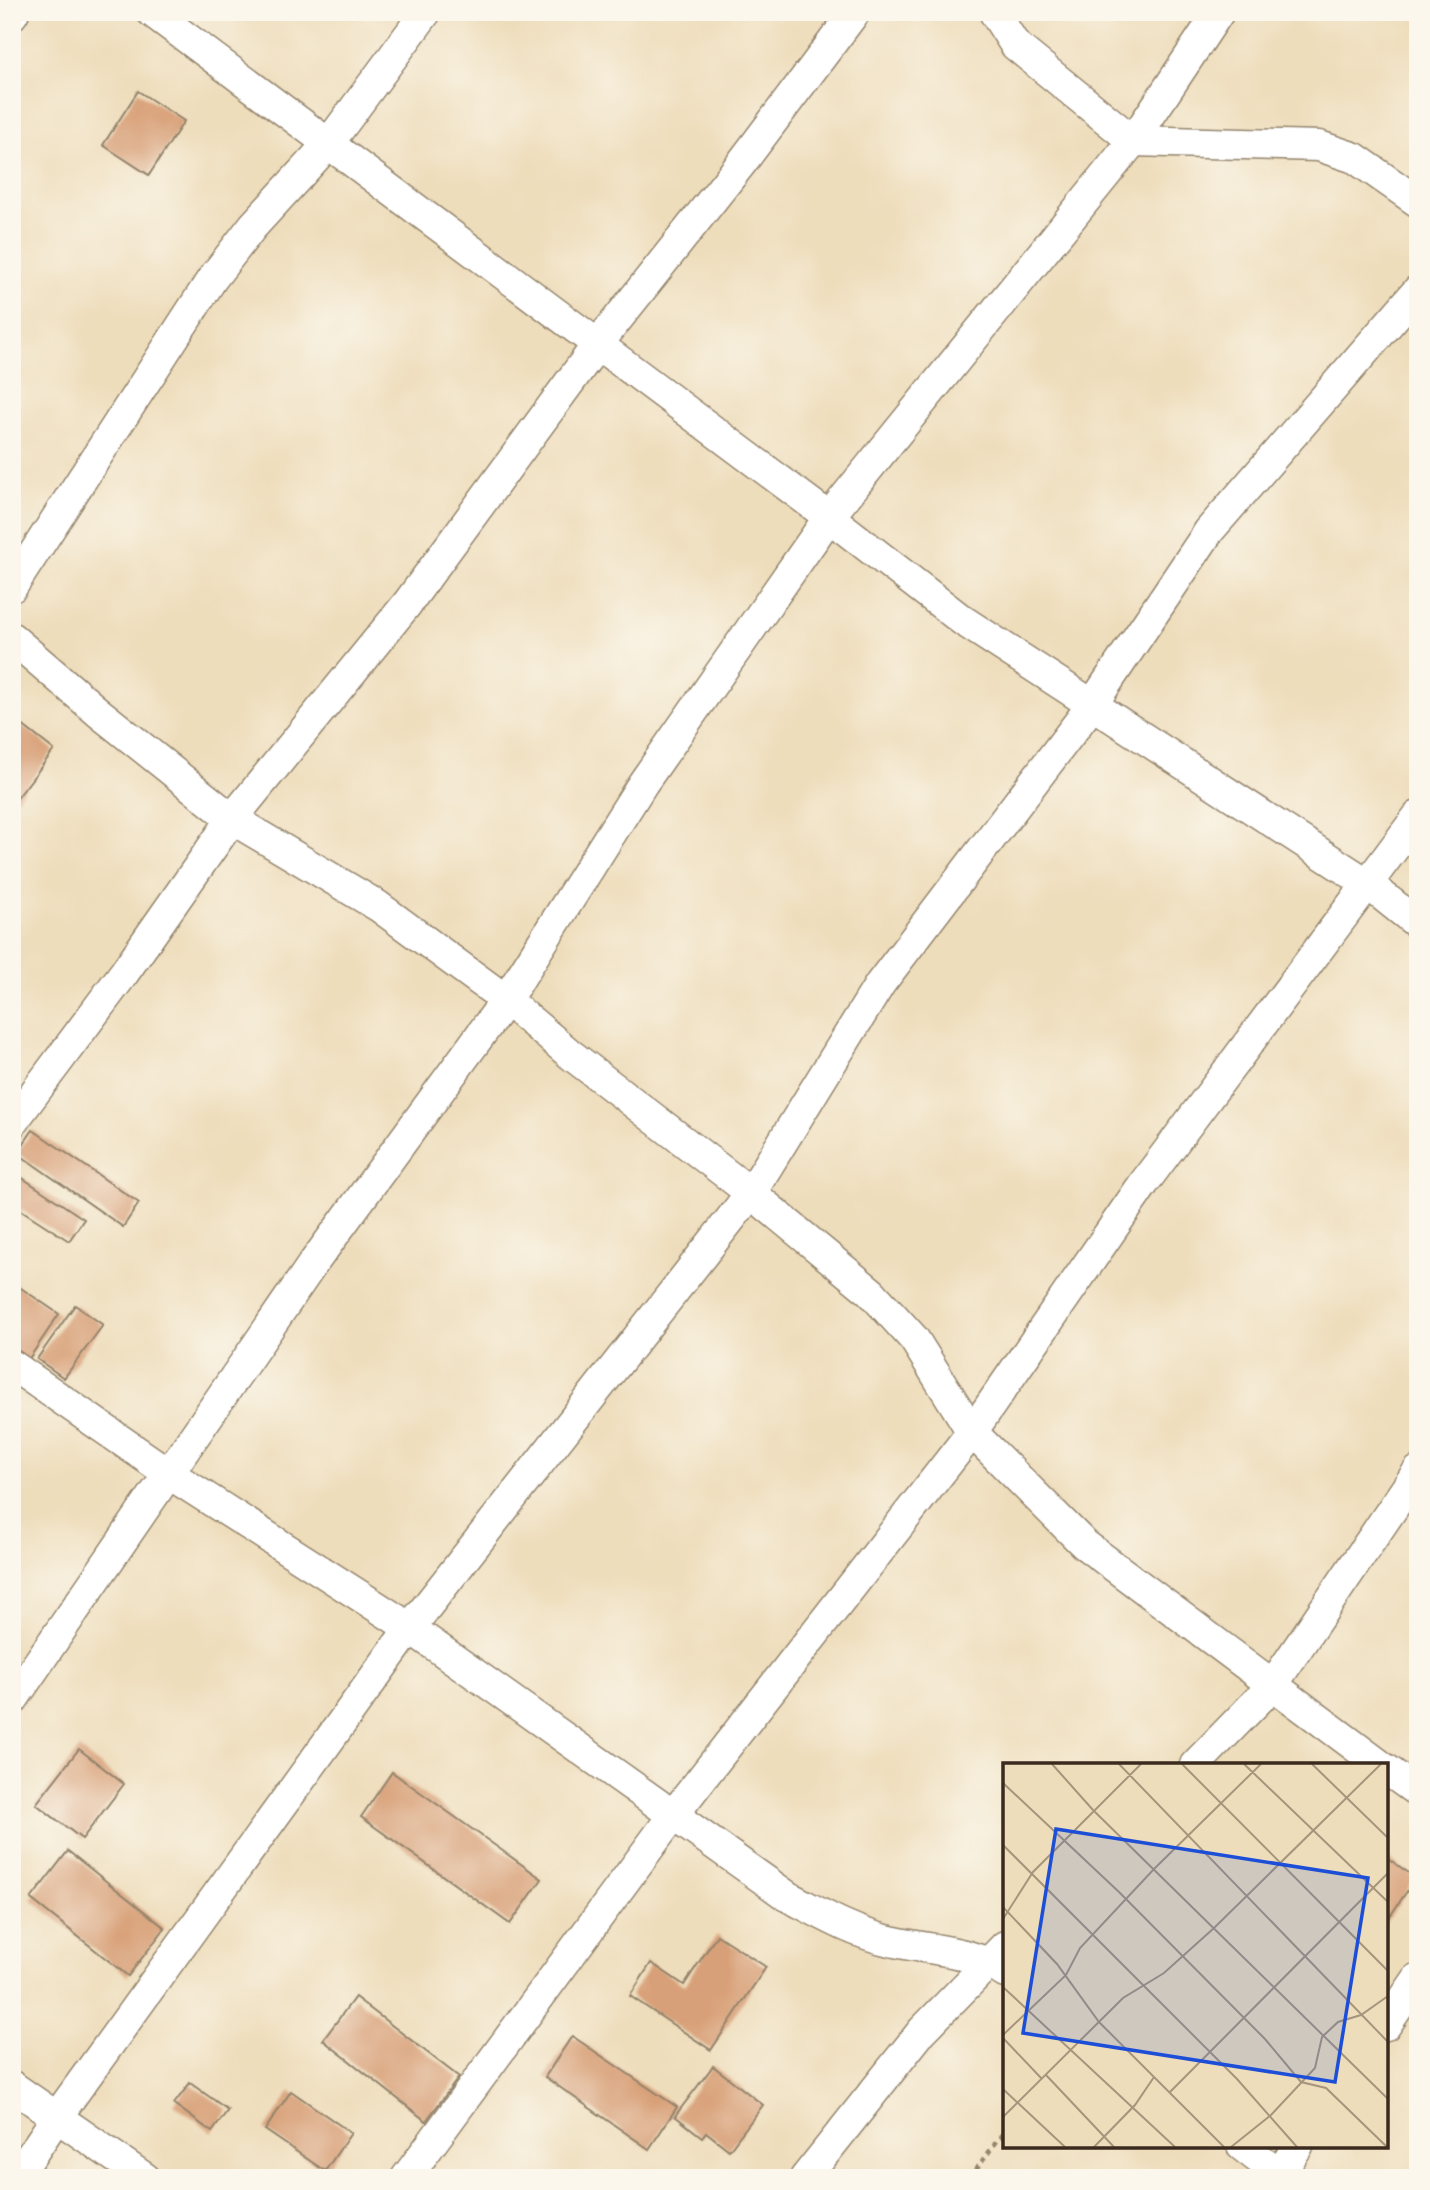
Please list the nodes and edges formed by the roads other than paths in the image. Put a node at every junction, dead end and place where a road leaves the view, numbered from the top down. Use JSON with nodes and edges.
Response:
{"nodes":[{"id":1,"x":152,"y":12,"type":"edge"},
{"id":2,"x":426,"y":12,"type":"edge"},
{"id":3,"x":855,"y":12,"type":"edge"},
{"id":4,"x":994,"y":12,"type":"edge"},
{"id":5,"x":1219,"y":12,"type":"edge"},
{"id":6,"x":1133,"y":141,"type":"junction"},
{"id":7,"x":329,"y":143,"type":"junction"},
{"id":8,"x":1418,"y":202,"type":"edge"},
{"id":9,"x":1418,"y":290,"type":"edge"},
{"id":10,"x":597,"y":345,"type":"junction"},
{"id":11,"x":829,"y":517,"type":"junction"},
{"id":12,"x":12,"y":587,"type":"edge"},
{"id":13,"x":12,"y":638,"type":"edge"},
{"id":14,"x":1092,"y":705,"type":"junction"},
{"id":15,"x":1418,"y":816,"type":"edge"},
{"id":16,"x":233,"y":819,"type":"junction"},
{"id":17,"x":1368,"y":884,"type":"junction"},
{"id":18,"x":1418,"y":924,"type":"edge"},
{"id":19,"x":506,"y":1000,"type":"junction"},
{"id":20,"x":12,"y":1123,"type":"edge"},
{"id":21,"x":751,"y":1193,"type":"junction"},
{"id":22,"x":12,"y":1366,"type":"edge"},
{"id":23,"x":972,"y":1432,"type":"junction"},
{"id":24,"x":1418,"y":1471,"type":"edge"},
{"id":25,"x":168,"y":1473,"type":"junction"},
{"id":26,"x":410,"y":1628,"type":"junction"},
{"id":27,"x":1272,"y":1686,"type":"junction"},
{"id":28,"x":12,"y":1701,"type":"edge"},
{"id":29,"x":1197,"y":1763,"type":"edge"},
{"id":30,"x":1377,"y":1763,"type":"edge"},
{"id":31,"x":1388,"y":1770,"type":"edge"},
{"id":32,"x":1418,"y":1792,"type":"edge"},
{"id":33,"x":674,"y":1814,"type":"junction"},
{"id":34,"x":1000,"y":1960,"type":"edge"},
{"id":35,"x":1418,"y":1978,"type":"edge"},
{"id":36,"x":1388,"y":2022,"type":"edge"},
{"id":37,"x":12,"y":2086,"type":"edge"},
{"id":38,"x":56,"y":2118,"type":"junction"},
{"id":39,"x":1245,"y":2148,"type":"edge"},
{"id":40,"x":1297,"y":2148,"type":"edge"},
{"id":41,"x":1280,"y":2176,"type":"edge"},
{"id":42,"x":16,"y":2178,"type":"edge"},
{"id":43,"x":145,"y":2178,"type":"edge"},
{"id":44,"x":406,"y":2178,"type":"edge"},
{"id":45,"x":805,"y":2178,"type":"edge"}],
"edges":[{"from":1,"to":7,"type":"street"},
{"from":2,"to":7,"type":"street"},
{"from":3,"to":10,"type":"street"},
{"from":4,"to":6,"type":"street"},
{"from":5,"to":6,"type":"street"},
{"from":6,"to":8,"type":"street"},
{"from":6,"to":11,"type":"street"},
{"from":7,"to":10,"type":"street"},
{"from":7,"to":12,"type":"street"},
{"from":9,"to":14,"type":"street"},
{"from":10,"to":11,"type":"street"},
{"from":10,"to":16,"type":"street"},
{"from":11,"to":14,"type":"street"},
{"from":11,"to":19,"type":"street"},
{"from":13,"to":16,"type":"street"},
{"from":14,"to":17,"type":"street"},
{"from":14,"to":21,"type":"street"},
{"from":15,"to":17,"type":"street"},
{"from":16,"to":19,"type":"street"},
{"from":16,"to":20,"type":"street"},
{"from":17,"to":18,"type":"street"},
{"from":17,"to":23,"type":"street"},
{"from":19,"to":21,"type":"street"},
{"from":19,"to":25,"type":"street"},
{"from":21,"to":23,"type":"street"},
{"from":21,"to":26,"type":"street"},
{"from":22,"to":25,"type":"street"},
{"from":23,"to":27,"type":"street"},
{"from":23,"to":33,"type":"street"},
{"from":24,"to":27,"type":"street"},
{"from":25,"to":26,"type":"street"},
{"from":25,"to":28,"type":"street"},
{"from":26,"to":33,"type":"street"},
{"from":26,"to":38,"type":"street"},
{"from":27,"to":29,"type":"street"},
{"from":27,"to":30,"type":"street"},
{"from":31,"to":32,"type":"street"},
{"from":33,"to":34,"type":"street"},
{"from":33,"to":44,"type":"street"},
{"from":34,"to":45,"type":"street"},
{"from":35,"to":36,"type":"street"},
{"from":37,"to":38,"type":"street"},
{"from":38,"to":42,"type":"street"},
{"from":38,"to":43,"type":"street"},
{"from":39,"to":41,"type":"street"},
{"from":40,"to":41,"type":"street"}]}
